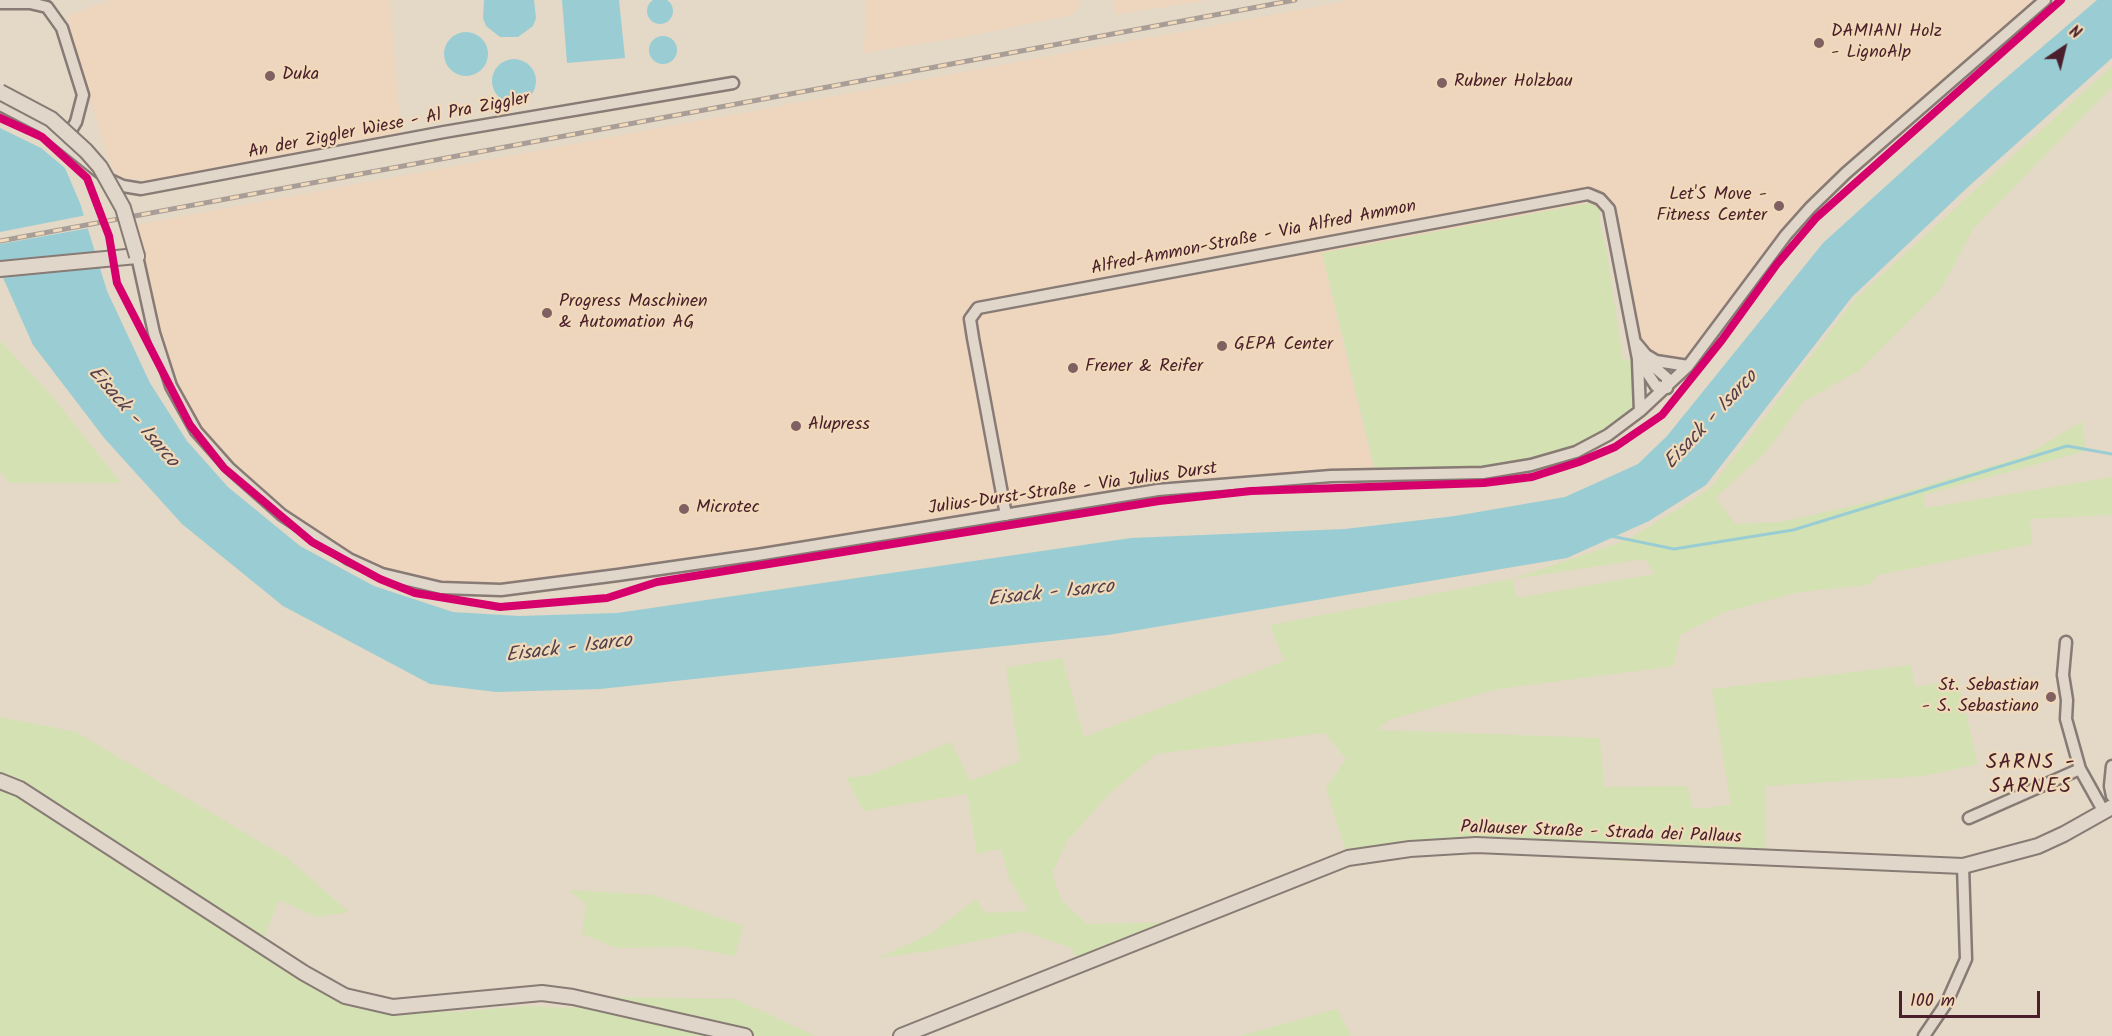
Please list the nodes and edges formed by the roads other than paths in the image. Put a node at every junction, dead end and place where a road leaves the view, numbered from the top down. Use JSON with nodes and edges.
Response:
{"nodes":[{"id":1,"x":2044,"y":0,"type":"edge"},
{"id":2,"x":0,"y":3,"type":"edge"},
{"id":3,"x":733,"y":83,"type":"dead end"},
{"id":4,"x":0,"y":92,"type":"edge"},
{"id":5,"x":0,"y":105,"type":"edge"},
{"id":6,"x":63,"y":143,"type":"junction"},
{"id":7,"x":137,"y":256,"type":"junction"},
{"id":8,"x":0,"y":269,"type":"edge"},
{"id":9,"x":1642,"y":357,"type":"junction"},
{"id":10,"x":1688,"y":366,"type":"junction"},
{"id":11,"x":1667,"y":388,"type":"junction"},
{"id":12,"x":1640,"y":411,"type":"junction"},
{"id":13,"x":1006,"y":515,"type":"junction"},
{"id":14,"x":2066,"y":642,"type":"dead end"},
{"id":15,"x":2112,"y":766,"type":"edge"},
{"id":16,"x":2080,"y":769,"type":"junction"},
{"id":17,"x":0,"y":781,"type":"edge"},
{"id":18,"x":2112,"y":796,"type":"edge"},
{"id":19,"x":2108,"y":809,"type":"edge"},
{"id":20,"x":1969,"y":818,"type":"dead end"},
{"id":21,"x":1963,"y":866,"type":"junction"},
{"id":22,"x":745,"y":1036,"type":"edge"},
{"id":23,"x":901,"y":1036,"type":"edge"},
{"id":24,"x":1924,"y":1036,"type":"edge"}],
"edges":[{"from":1,"to":10,"type":"street","name":"Julius-Durst-Straße - Via Julius Durst"},
{"from":2,"to":6,"type":"street"},
{"from":3,"to":6,"type":"street","name":"An der Ziggler Wiese - Al Pra Ziggler"},
{"from":4,"to":7,"type":"street","bridge":true},
{"from":5,"to":6,"type":"street","name":"An der Ziggler Wiese - Al Pra Ziggler"},
{"from":7,"to":8,"type":"street"},
{"from":7,"to":13,"type":"street","name":"Julius-Durst-Straße - Via Julius Durst"},
{"from":9,"to":10,"type":"street","name":"Alfred-Ammon-Straße - Via Alfred Ammon"},
{"from":9,"to":11,"type":"street","name":"Alfred-Ammon-Straße - Via Alfred Ammon"},
{"from":9,"to":12,"type":"street"},
{"from":9,"to":13,"type":"street","name":"Alfred-Ammon-Straße - Via Alfred Ammon"},
{"from":10,"to":11,"type":"street","name":"Julius-Durst-Straße - Via Julius Durst"},
{"from":11,"to":12,"type":"street","name":"Julius-Durst-Straße - Via Julius Durst"},
{"from":12,"to":13,"type":"street","name":"Julius-Durst-Straße - Via Julius Durst"},
{"from":14,"to":16,"type":"street"},
{"from":15,"to":18,"type":"street"},
{"from":16,"to":19,"type":"street"},
{"from":16,"to":20,"type":"street"},
{"from":17,"to":22,"type":"street"},
{"from":19,"to":21,"type":"street","name":"Pallauser Straße - Strada dei Pallaus"},
{"from":21,"to":23,"type":"street","name":"Pallauser Straße - Strada dei Pallaus"},
{"from":21,"to":24,"type":"street"}]}
